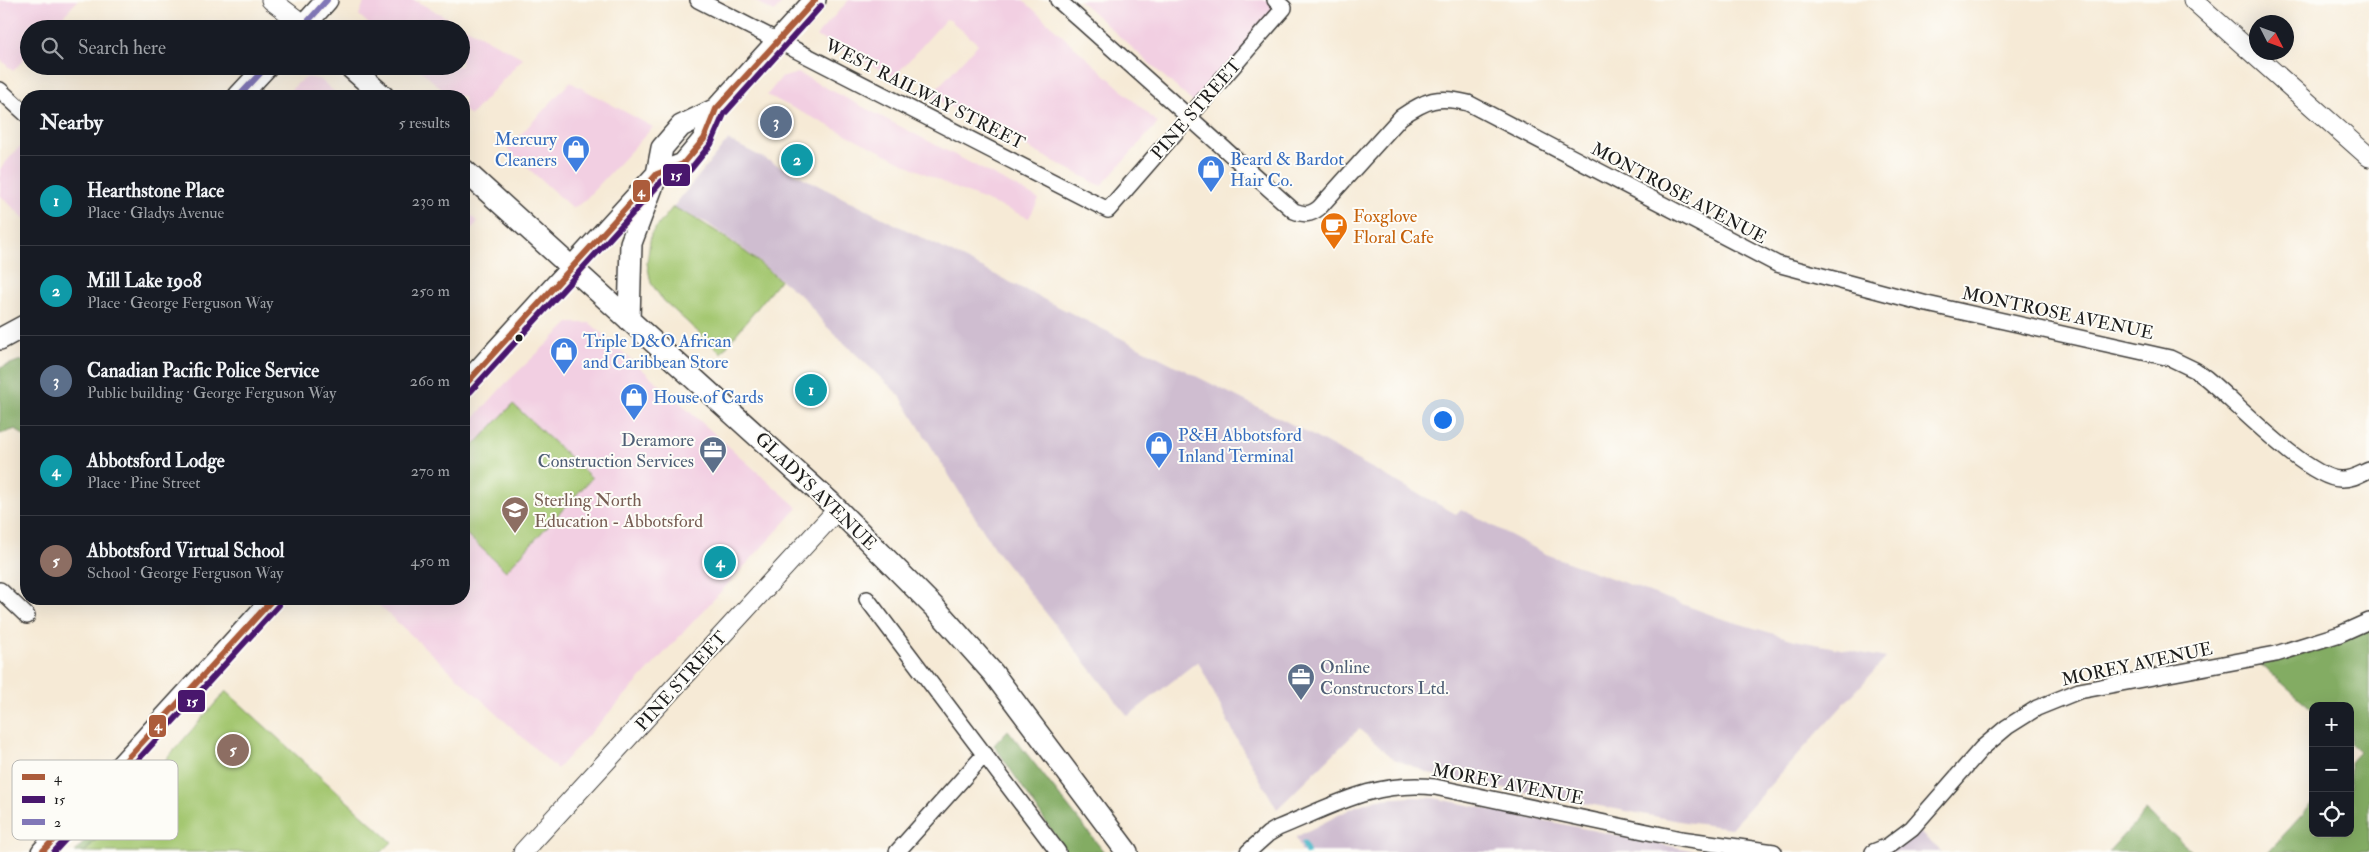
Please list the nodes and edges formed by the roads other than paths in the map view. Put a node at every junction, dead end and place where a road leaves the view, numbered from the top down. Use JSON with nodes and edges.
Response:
{"nodes":[{"id":1,"x":272,"y":0,"type":"edge"},
{"id":2,"x":327,"y":0,"type":"edge"},
{"id":3,"x":698,"y":0,"type":"edge"},
{"id":4,"x":815,"y":0,"type":"edge"},
{"id":5,"x":1058,"y":0,"type":"edge"},
{"id":6,"x":2193,"y":0,"type":"edge"},
{"id":7,"x":1280,"y":4,"type":"edge"},
{"id":8,"x":296,"y":20,"type":"edge"},
{"id":9,"x":310,"y":20,"type":"edge"},
{"id":10,"x":779,"y":40,"type":"junction"},
{"id":11,"x":259,"y":75,"type":"edge"},
{"id":12,"x":360,"y":75,"type":"edge"},
{"id":13,"x":0,"y":90,"type":"edge"},
{"id":14,"x":245,"y":90,"type":"edge"},
{"id":15,"x":376,"y":90,"type":"edge"},
{"id":16,"x":20,"y":108,"type":"edge"},
{"id":17,"x":1189,"y":117,"type":"junction"},
{"id":18,"x":2369,"y":157,"type":"edge"},
{"id":19,"x":657,"y":174,"type":"junction"},
{"id":20,"x":470,"y":175,"type":"edge"},
{"id":21,"x":1108,"y":210,"type":"joint"},
{"id":22,"x":571,"y":267,"type":"junction"},
{"id":23,"x":629,"y":320,"type":"junction"},
{"id":24,"x":20,"y":328,"type":"edge"},
{"id":25,"x":0,"y":339,"type":"edge"},
{"id":26,"x":470,"y":379,"type":"edge"},
{"id":27,"x":2369,"y":470,"type":"edge"},
{"id":28,"x":838,"y":509,"type":"junction"},
{"id":29,"x":0,"y":590,"type":"edge"},
{"id":30,"x":867,"y":599,"type":"dead end"},
{"id":31,"x":268,"y":605,"type":"edge"},
{"id":32,"x":27,"y":616,"type":"dead end"},
{"id":33,"x":2369,"y":621,"type":"edge"},
{"id":34,"x":985,"y":754,"type":"junction"},
{"id":35,"x":126,"y":760,"type":"edge"},
{"id":36,"x":53,"y":840,"type":"edge"},
{"id":37,"x":42,"y":852,"type":"edge"},
{"id":38,"x":523,"y":852,"type":"edge"},
{"id":39,"x":897,"y":852,"type":"edge"},
{"id":40,"x":1058,"y":852,"type":"edge"},
{"id":41,"x":1127,"y":852,"type":"edge"},
{"id":42,"x":1248,"y":852,"type":"edge"},
{"id":43,"x":1774,"y":852,"type":"edge"},
{"id":44,"x":1873,"y":852,"type":"edge"}],
"edges":[{"from":1,"to":8,"type":"street"},
{"from":2,"to":9,"type":"main road"},
{"from":3,"to":10,"type":"street","name":"WEST RAILWAY STREET"},
{"from":4,"to":10,"type":"main road"},
{"from":5,"to":17,"type":"street","name":"MONTROSE AVENUE"},
{"from":6,"to":18,"type":"street"},
{"from":7,"to":17,"type":"street","name":"PINE STREET"},
{"from":10,"to":19,"type":"main road"},
{"from":10,"to":21,"type":"street","name":"WEST RAILWAY STREET"},
{"from":11,"to":14,"type":"main road"},
{"from":12,"to":15,"type":"main road"},
{"from":13,"to":16,"type":"street"},
{"from":17,"to":21,"type":"street","name":"PINE STREET"},
{"from":17,"to":27,"type":"street","name":"MONTROSE AVENUE"},
{"from":19,"to":22,"type":"main road"},
{"from":19,"to":23,"type":"main road"},
{"from":20,"to":22,"type":"main road","name":"GLADYS AVENUE"},
{"from":22,"to":23,"type":"main road","name":"GLADYS AVENUE"},
{"from":22,"to":26,"type":"main road"},
{"from":23,"to":28,"type":"main road","name":"GLADYS AVENUE"},
{"from":24,"to":25,"type":"main road"},
{"from":28,"to":38,"type":"street","name":"PINE STREET"},
{"from":28,"to":41,"type":"main road","name":"GLADYS AVENUE"},
{"from":29,"to":32,"type":"street"},
{"from":30,"to":34,"type":"street"},
{"from":31,"to":35,"type":"main road"},
{"from":33,"to":44,"type":"street","name":"MOREY AVENUE"},
{"from":34,"to":39,"type":"street"},
{"from":34,"to":40,"type":"street"},
{"from":36,"to":37,"type":"main road"},
{"from":42,"to":43,"type":"street","name":"MOREY AVENUE"}]}
